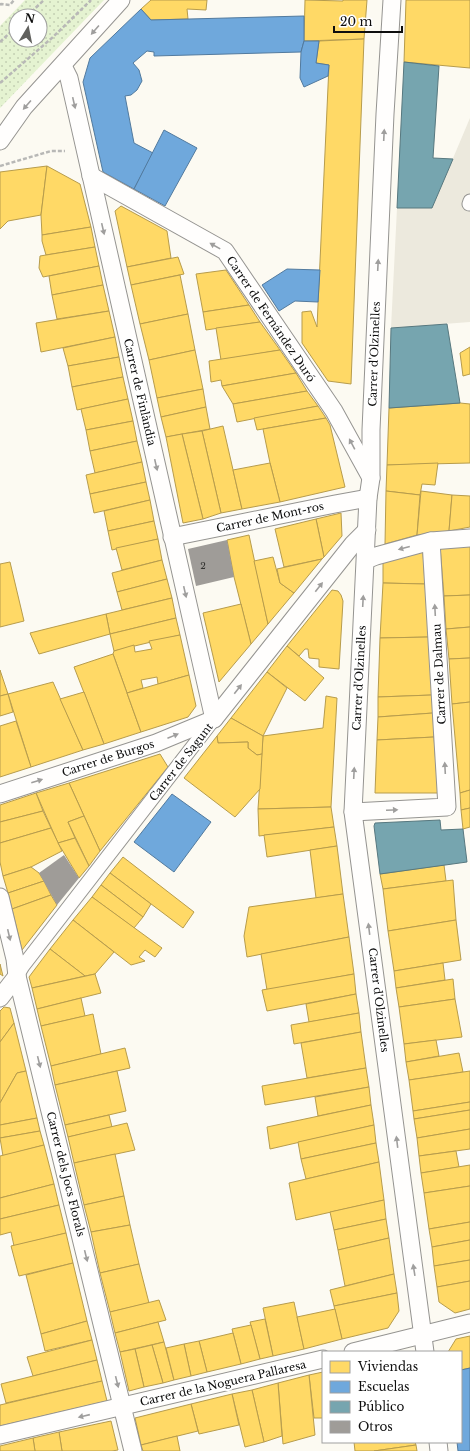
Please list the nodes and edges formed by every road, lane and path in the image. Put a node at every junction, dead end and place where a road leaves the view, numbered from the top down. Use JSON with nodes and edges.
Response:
{"nodes":[{"id":1,"x":14,"y":0,"type":"edge"},
{"id":2,"x":44,"y":0,"type":"edge"},
{"id":3,"x":91,"y":0,"type":"edge"},
{"id":4,"x":121,"y":0,"type":"edge"},
{"id":5,"x":392,"y":0,"type":"edge"},
{"id":6,"x":0,"y":6,"type":"edge"},
{"id":7,"x":36,"y":8,"type":"edge"},
{"id":8,"x":8,"y":34,"type":"edge"},
{"id":9,"x":0,"y":42,"type":"edge"},
{"id":10,"x":63,"y":66,"type":"junction"},
{"id":11,"x":0,"y":83,"type":"edge"},
{"id":12,"x":0,"y":141,"type":"edge"},
{"id":13,"x":67,"y":151,"type":"dead end"},
{"id":14,"x":0,"y":166,"type":"edge"},
{"id":15,"x":90,"y":176,"type":"junction"},
{"id":16,"x":371,"y":478,"type":"junction"},
{"id":17,"x":368,"y":498,"type":"junction"},
{"id":18,"x":367,"y":530,"type":"junction"},
{"id":19,"x":172,"y":537,"type":"junction"},
{"id":20,"x":470,"y":538,"type":"edge"},
{"id":21,"x":431,"y":541,"type":"junction"},
{"id":22,"x":366,"y":560,"type":"junction"},
{"id":23,"x":214,"y":719,"type":"junction"},
{"id":24,"x":0,"y":794,"type":"edge"},
{"id":25,"x":353,"y":812,"type":"junction"},
{"id":26,"x":0,"y":897,"type":"edge"},
{"id":27,"x":17,"y":976,"type":"junction"},
{"id":28,"x":0,"y":998,"type":"edge"},
{"id":29,"x":470,"y":1323,"type":"edge"},
{"id":30,"x":423,"y":1335,"type":"junction"},
{"id":31,"x":357,"y":1351,"type":"edge"},
{"id":32,"x":425,"y":1351,"type":"edge"},
{"id":33,"x":322,"y":1359,"type":"edge"},
{"id":34,"x":122,"y":1407,"type":"junction"},
{"id":35,"x":0,"y":1436,"type":"edge"},
{"id":36,"x":133,"y":1451,"type":"edge"}],
"edges":[{"from":1,"to":6,"type":"path"},
{"from":2,"to":7,"type":"path"},
{"from":3,"to":11,"type":"path"},
{"from":4,"to":10,"type":"street","one_way":true},
{"from":16,"to":5,"type":"street","name":"Carrer d'Olzinelles","one_way":true},
{"from":8,"to":9,"type":"path"},
{"from":10,"to":12,"type":"street","one_way":true},
{"from":10,"to":15,"type":"street","name":"Carrer de Finlàndia","one_way":true},
{"from":13,"to":14,"type":"path"},
{"from":16,"to":15,"type":"street","name":"Carrer de Fernández Duró","one_way":true},
{"from":15,"to":19,"type":"street","name":"Carrer de Finlàndia","one_way":true},
{"from":16,"to":17,"type":"street","name":"Carrer d'Olzinelles"},
{"from":17,"to":18,"type":"street","name":"Carrer d'Olzinelles"},
{"from":17,"to":19,"type":"street","name":"Carrer de Mont-ros"},
{"from":18,"to":22,"type":"street","name":"Carrer d'Olzinelles"},
{"from":23,"to":18,"type":"street","name":"Carrer de Sagunt","one_way":true},
{"from":19,"to":23,"type":"street","name":"Carrer de Finlàndia","one_way":true},
{"from":20,"to":21,"type":"street"},
{"from":21,"to":22,"type":"street","one_way":true},
{"from":25,"to":21,"type":"street","name":"Carrer de Dalmau","one_way":true},
{"from":25,"to":22,"type":"street","name":"Carrer d'Olzinelles","one_way":true},
{"from":24,"to":23,"type":"street","name":"Carrer de Burgos","one_way":true},
{"from":23,"to":27,"type":"street","name":"Carrer de Sagunt"},
{"from":30,"to":25,"type":"street","name":"Carrer d'Olzinelles","one_way":true},
{"from":26,"to":27,"type":"street","name":"Carrer dels Jocs Florals","one_way":true},
{"from":27,"to":28,"type":"street","name":"Carrer de Sagunt"},
{"from":27,"to":34,"type":"street","name":"Carrer dels Jocs Florals","one_way":true},
{"from":29,"to":30,"type":"street"},
{"from":30,"to":31,"type":"street"},
{"from":30,"to":32,"type":"street","name":"Carrer d'Olzinelles"},
{"from":33,"to":34,"type":"street","name":"Carrer de la Noguera Pallaresa"},
{"from":34,"to":35,"type":"street","name":"Carrer de la Noguera Pallaresa","one_way":true},
{"from":34,"to":36,"type":"street","name":"Carrer dels Jocs Florals"}]}
